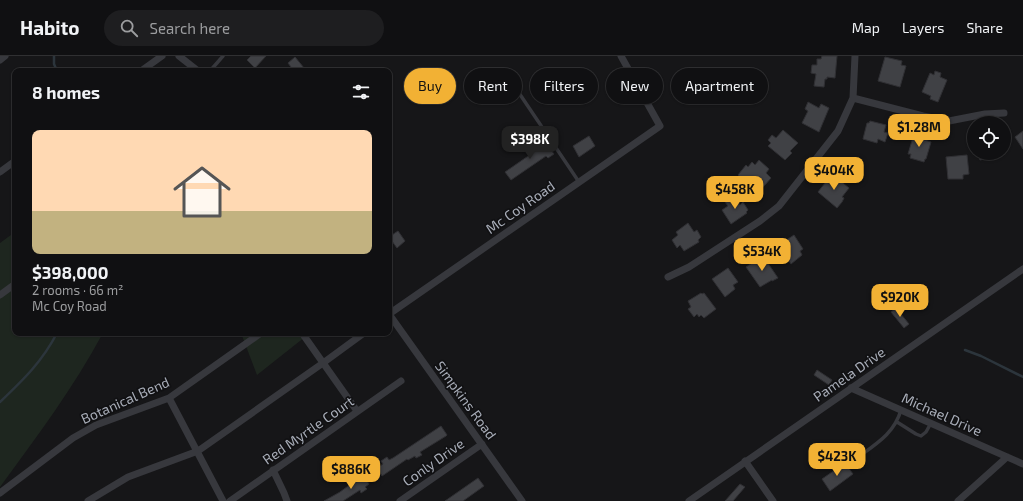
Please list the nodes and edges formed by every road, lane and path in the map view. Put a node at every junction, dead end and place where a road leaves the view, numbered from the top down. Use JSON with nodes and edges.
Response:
{"nodes":[{"id":1,"x":5,"y":56,"type":"edge"},
{"id":2,"x":162,"y":56,"type":"edge"},
{"id":3,"x":178,"y":56,"type":"edge"},
{"id":4,"x":223,"y":56,"type":"edge"},
{"id":5,"x":621,"y":56,"type":"edge"},
{"id":6,"x":855,"y":56,"type":"edge"},
{"id":7,"x":0,"y":60,"type":"edge"},
{"id":8,"x":145,"y":68,"type":"edge"},
{"id":9,"x":194,"y":68,"type":"edge"},
{"id":10,"x":213,"y":68,"type":"edge"},
{"id":11,"x":522,"y":97,"type":"edge"},
{"id":12,"x":853,"y":98,"type":"junction"},
{"id":13,"x":1004,"y":113,"type":"dead end"},
{"id":14,"x":12,"y":163,"type":"edge"},
{"id":15,"x":0,"y":172,"type":"edge"},
{"id":16,"x":579,"y":182,"type":"junction"},
{"id":17,"x":1022,"y":271,"type":"edge"},
{"id":18,"x":668,"y":277,"type":"dead end"},
{"id":19,"x":12,"y":286,"type":"edge"},
{"id":20,"x":0,"y":295,"type":"edge"},
{"id":21,"x":392,"y":312,"type":"edge"},
{"id":22,"x":392,"y":318,"type":"edge"},
{"id":23,"x":257,"y":336,"type":"edge"},
{"id":24,"x":304,"y":336,"type":"edge"},
{"id":25,"x":360,"y":336,"type":"edge"},
{"id":26,"x":323,"y":363,"type":"junction"},
{"id":27,"x":401,"y":381,"type":"dead end"},
{"id":28,"x":851,"y":388,"type":"junction"},
{"id":29,"x":169,"y":398,"type":"junction"},
{"id":30,"x":901,"y":410,"type":"junction"},
{"id":31,"x":357,"y":411,"type":"junction"},
{"id":32,"x":897,"y":422,"type":"junction"},
{"id":33,"x":931,"y":423,"type":"junction"},
{"id":34,"x":482,"y":444,"type":"junction"},
{"id":35,"x":198,"y":451,"type":"junction"},
{"id":36,"x":1007,"y":457,"type":"junction"},
{"id":37,"x":857,"y":458,"type":"dead end"},
{"id":38,"x":745,"y":461,"type":"junction"},
{"id":39,"x":1023,"y":464,"type":"edge"},
{"id":40,"x":273,"y":470,"type":"junction"},
{"id":41,"x":0,"y":493,"type":"edge"},
{"id":42,"x":88,"y":501,"type":"edge"},
{"id":43,"x":223,"y":501,"type":"edge"},
{"id":44,"x":230,"y":501,"type":"edge"},
{"id":45,"x":287,"y":501,"type":"edge"},
{"id":46,"x":400,"y":501,"type":"edge"},
{"id":47,"x":522,"y":501,"type":"edge"},
{"id":48,"x":689,"y":501,"type":"edge"},
{"id":49,"x":773,"y":501,"type":"edge"},
{"id":50,"x":958,"y":501,"type":"edge"}],
"edges":[{"from":1,"to":7,"type":"street"},
{"from":2,"to":8,"type":"street"},
{"from":3,"to":9,"type":"street"},
{"from":4,"to":10,"type":"lane"},
{"from":5,"to":16,"type":"street","name":"Mc Coy Road"},
{"from":6,"to":12,"type":"street"},
{"from":11,"to":16,"type":"lane"},
{"from":12,"to":13,"type":"street"},
{"from":12,"to":18,"type":"street"},
{"from":14,"to":15,"type":"street"},
{"from":16,"to":21,"type":"street","name":"Mc Coy Road"},
{"from":17,"to":28,"type":"street","name":"Pamela Drive"},
{"from":19,"to":20,"type":"street"},
{"from":22,"to":34,"type":"street","name":"Simpkins Road"},
{"from":23,"to":29,"type":"street","name":"Botanical Bend"},
{"from":24,"to":26,"type":"street"},
{"from":25,"to":26,"type":"street"},
{"from":26,"to":31,"type":"street"},
{"from":26,"to":35,"type":"street"},
{"from":27,"to":31,"type":"street","name":"Red Myrtle Court"},
{"from":28,"to":30,"type":"street","name":"Michael Drive"},
{"from":28,"to":38,"type":"street","name":"Pamela Drive"},
{"from":29,"to":35,"type":"street"},
{"from":29,"to":41,"type":"street","name":"Botanical Bend"},
{"from":30,"to":32,"type":"lane"},
{"from":30,"to":33,"type":"street","name":"Michael Drive"},
{"from":31,"to":40,"type":"street","name":"Red Myrtle Court"},
{"from":32,"to":33,"type":"lane"},
{"from":32,"to":37,"type":"lane"},
{"from":33,"to":36,"type":"street","name":"Michael Drive"},
{"from":34,"to":46,"type":"street","name":"Conly Drive"},
{"from":34,"to":47,"type":"street","name":"Simpkins Road"},
{"from":35,"to":42,"type":"street"},
{"from":35,"to":43,"type":"street"},
{"from":36,"to":39,"type":"street","name":"Michael Drive"},
{"from":36,"to":50,"type":"street"},
{"from":38,"to":48,"type":"street","name":"Pamela Drive"},
{"from":38,"to":49,"type":"street"},
{"from":40,"to":44,"type":"street","name":"Red Myrtle Court"},
{"from":40,"to":45,"type":"street"}]}
